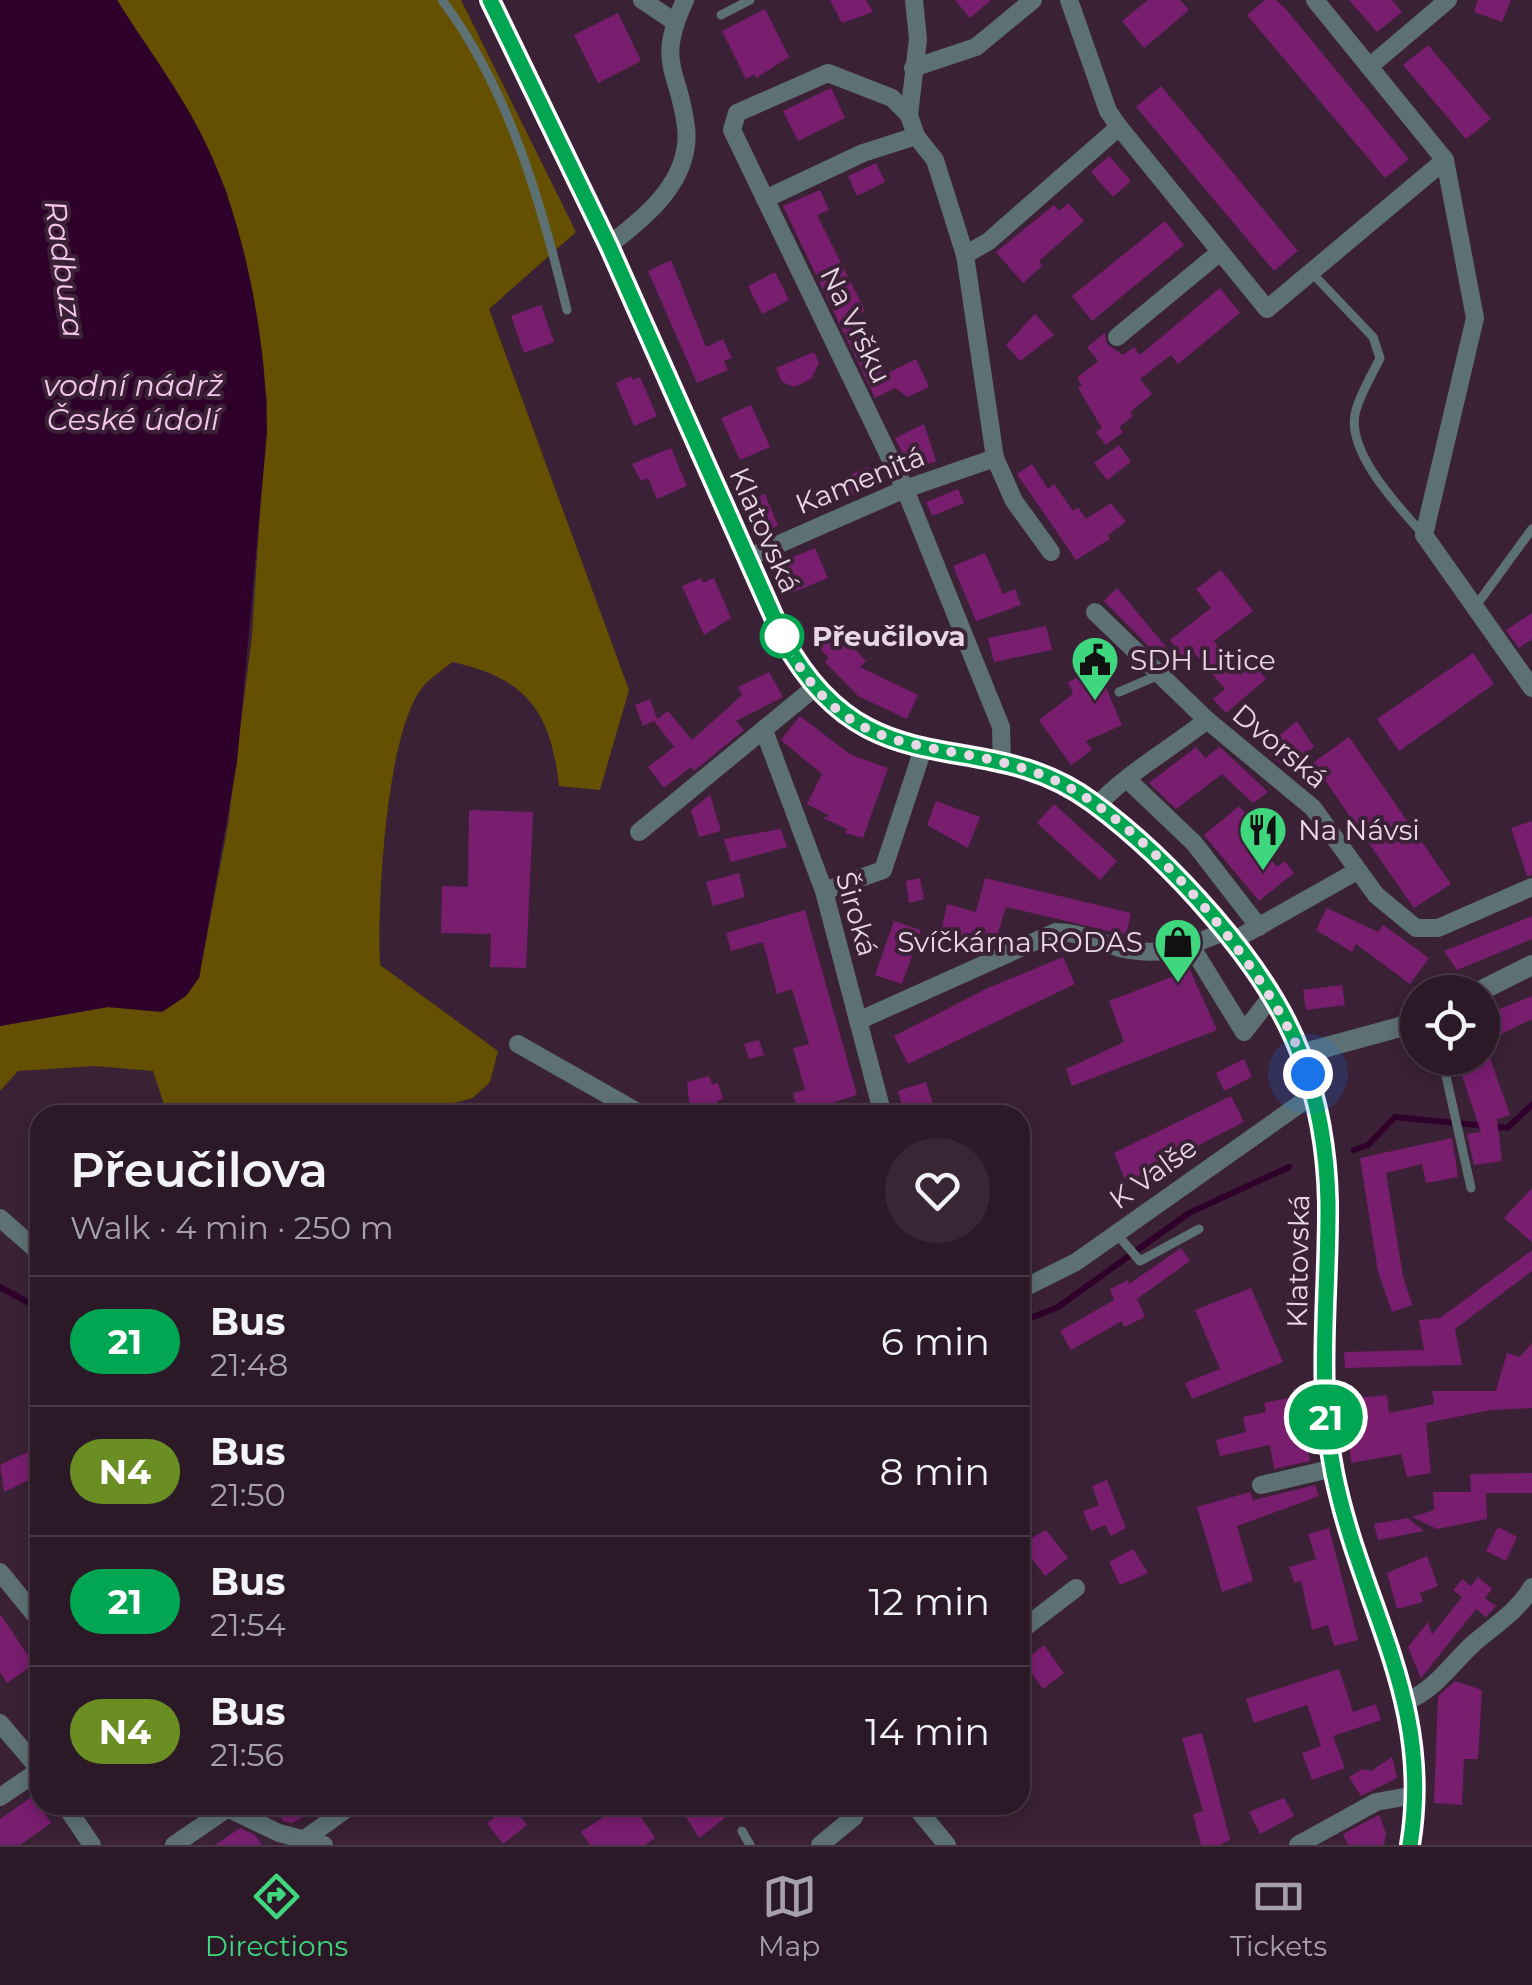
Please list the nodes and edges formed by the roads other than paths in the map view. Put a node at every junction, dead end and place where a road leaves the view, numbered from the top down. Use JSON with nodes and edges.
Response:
{"nodes":[{"id":1,"x":442,"y":0,"type":"edge"},
{"id":2,"x":490,"y":0,"type":"edge"},
{"id":3,"x":642,"y":0,"type":"edge"},
{"id":4,"x":686,"y":0,"type":"edge"},
{"id":5,"x":750,"y":0,"type":"edge"},
{"id":6,"x":914,"y":0,"type":"edge"},
{"id":7,"x":1032,"y":0,"type":"edge"},
{"id":8,"x":1315,"y":0,"type":"edge"},
{"id":9,"x":1448,"y":0,"type":"edge"},
{"id":10,"x":1078,"y":3,"type":"edge"},
{"id":11,"x":721,"y":15,"type":"dead end"},
{"id":12,"x":675,"y":22,"type":"junction"},
{"id":13,"x":1369,"y":67,"type":"junction"},
{"id":14,"x":913,"y":68,"type":"junction"},
{"id":15,"x":909,"y":115,"type":"junction"},
{"id":16,"x":1118,"y":127,"type":"junction"},
{"id":17,"x":916,"y":136,"type":"junction"},
{"id":18,"x":1445,"y":160,"type":"junction"},
{"id":19,"x":765,"y":199,"type":"junction"},
{"id":20,"x":609,"y":246,"type":"junction"},
{"id":21,"x":1220,"y":252,"type":"junction"},
{"id":22,"x":964,"y":255,"type":"junction"},
{"id":23,"x":1311,"y":272,"type":"junction"},
{"id":24,"x":567,"y":310,"type":"dead end"},
{"id":25,"x":1116,"y":337,"type":"dead end"},
{"id":26,"x":995,"y":458,"type":"junction"},
{"id":27,"x":905,"y":490,"type":"junction"},
{"id":28,"x":1532,"y":529,"type":"edge"},
{"id":29,"x":1424,"y":535,"type":"junction"},
{"id":30,"x":1051,"y":552,"type":"dead end"},
{"id":31,"x":747,"y":558,"type":"junction"},
{"id":32,"x":1475,"y":607,"type":"junction"},
{"id":33,"x":1096,"y":612,"type":"dead end"},
{"id":34,"x":1158,"y":675,"type":"junction"},
{"id":35,"x":814,"y":688,"type":"junction"},
{"id":36,"x":1532,"y":688,"type":"edge"},
{"id":37,"x":1119,"y":692,"type":"dead end"},
{"id":38,"x":1207,"y":720,"type":"junction"},
{"id":39,"x":765,"y":733,"type":"junction"},
{"id":40,"x":924,"y":750,"type":"junction"},
{"id":41,"x":1002,"y":765,"type":"junction"},
{"id":42,"x":1128,"y":781,"type":"junction"},
{"id":43,"x":1097,"y":806,"type":"junction"},
{"id":44,"x":639,"y":832,"type":"dead end"},
{"id":45,"x":1357,"y":871,"type":"junction"},
{"id":46,"x":1532,"y":887,"type":"edge"},
{"id":47,"x":824,"y":891,"type":"junction"},
{"id":48,"x":1258,"y":927,"type":"junction"},
{"id":49,"x":1227,"y":937,"type":"junction"},
{"id":50,"x":1191,"y":946,"type":"junction"},
{"id":51,"x":1532,"y":965,"type":"edge"},
{"id":52,"x":1500,"y":981,"type":"edge"},
{"id":53,"x":1271,"y":997,"type":"junction"},
{"id":54,"x":858,"y":1021,"type":"junction"},
{"id":55,"x":1400,"y":1027,"type":"edge"},
{"id":56,"x":518,"y":1044,"type":"dead end"},
{"id":57,"x":1301,"y":1054,"type":"junction"},
{"id":58,"x":1446,"y":1075,"type":"edge"},
{"id":59,"x":1314,"y":1094,"type":"junction"},
{"id":60,"x":625,"y":1105,"type":"edge"},
{"id":61,"x":880,"y":1105,"type":"edge"},
{"id":62,"x":1471,"y":1188,"type":"dead end"},
{"id":63,"x":0,"y":1218,"type":"edge"},
{"id":64,"x":1200,"y":1229,"type":"dead end"},
{"id":65,"x":1120,"y":1240,"type":"junction"},
{"id":66,"x":30,"y":1244,"type":"edge"},
{"id":67,"x":1030,"y":1285,"type":"edge"},
{"id":68,"x":1334,"y":1468,"type":"junction"},
{"id":69,"x":1261,"y":1485,"type":"dead end"},
{"id":70,"x":0,"y":1572,"type":"edge"},
{"id":71,"x":1532,"y":1587,"type":"edge"},
{"id":72,"x":1076,"y":1588,"type":"dead end"},
{"id":73,"x":30,"y":1609,"type":"edge"},
{"id":74,"x":1030,"y":1618,"type":"edge"},
{"id":75,"x":1407,"y":1702,"type":"junction"},
{"id":76,"x":0,"y":1723,"type":"edge"},
{"id":77,"x":30,"y":1758,"type":"edge"},
{"id":78,"x":30,"y":1777,"type":"edge"},
{"id":79,"x":1416,"y":1795,"type":"junction"},
{"id":80,"x":0,"y":1797,"type":"edge"},
{"id":81,"x":72,"y":1815,"type":"edge"},
{"id":82,"x":213,"y":1815,"type":"edge"},
{"id":83,"x":241,"y":1815,"type":"edge"},
{"id":84,"x":338,"y":1815,"type":"edge"},
{"id":85,"x":847,"y":1815,"type":"edge"},
{"id":86,"x":922,"y":1815,"type":"edge"},
{"id":87,"x":742,"y":1830,"type":"dead end"},
{"id":88,"x":299,"y":1843,"type":"edge"},
{"id":89,"x":92,"y":1845,"type":"edge"},
{"id":90,"x":174,"y":1845,"type":"edge"},
{"id":91,"x":324,"y":1845,"type":"edge"},
{"id":92,"x":750,"y":1845,"type":"edge"},
{"id":93,"x":820,"y":1845,"type":"edge"},
{"id":94,"x":947,"y":1845,"type":"edge"},
{"id":95,"x":1298,"y":1845,"type":"edge"},
{"id":96,"x":1410,"y":1845,"type":"edge"}],
"edges":[{"from":1,"to":24,"type":"lane"},
{"from":2,"to":20,"type":"main road","name":"Klatovská"},
{"from":3,"to":12,"type":"street"},
{"from":4,"to":12,"type":"street"},
{"from":5,"to":11,"type":"lane"},
{"from":6,"to":14,"type":"street"},
{"from":7,"to":14,"type":"street"},
{"from":8,"to":13,"type":"street"},
{"from":9,"to":13,"type":"street"},
{"from":10,"to":16,"type":"street"},
{"from":12,"to":20,"type":"street"},
{"from":13,"to":18,"type":"street"},
{"from":14,"to":15,"type":"street"},
{"from":15,"to":17,"type":"street"},
{"from":15,"to":19,"type":"street","name":"Na Vršku"},
{"from":16,"to":21,"type":"street"},
{"from":16,"to":22,"type":"street"},
{"from":17,"to":19,"type":"street"},
{"from":17,"to":22,"type":"street"},
{"from":18,"to":23,"type":"street"},
{"from":18,"to":29,"type":"street"},
{"from":19,"to":27,"type":"street","name":"Na Vršku"},
{"from":20,"to":31,"type":"main road","name":"Klatovská"},
{"from":21,"to":23,"type":"street"},
{"from":21,"to":25,"type":"street"},
{"from":22,"to":26,"type":"street"},
{"from":23,"to":29,"type":"lane"},
{"from":26,"to":27,"type":"street","name":"Kamenitá"},
{"from":26,"to":30,"type":"street"},
{"from":27,"to":31,"type":"street","name":"Kamenitá"},
{"from":27,"to":41,"type":"street","name":"Na Vršku"},
{"from":28,"to":32,"type":"lane"},
{"from":29,"to":32,"type":"street"},
{"from":31,"to":35,"type":"main road","name":"Klatovská"},
{"from":32,"to":36,"type":"street"},
{"from":33,"to":34,"type":"street","name":"Dvorská"},
{"from":34,"to":37,"type":"lane"},
{"from":34,"to":38,"type":"street","name":"Dvorská"},
{"from":35,"to":39,"type":"street"},
{"from":35,"to":40,"type":"main road","name":"Klatovská"},
{"from":38,"to":42,"type":"street"},
{"from":38,"to":45,"type":"street","name":"Dvorská"},
{"from":39,"to":44,"type":"street"},
{"from":39,"to":47,"type":"street","name":"Široká"},
{"from":40,"to":41,"type":"main road","name":"Klatovská"},
{"from":40,"to":47,"type":"street"},
{"from":41,"to":43,"type":"main road","name":"Klatovská"},
{"from":42,"to":43,"type":"street"},
{"from":42,"to":48,"type":"street"},
{"from":43,"to":49,"type":"main road","name":"Klatovská"},
{"from":45,"to":46,"type":"street","name":"Dvorská"},
{"from":45,"to":48,"type":"street"},
{"from":47,"to":54,"type":"street","name":"Široká"},
{"from":48,"to":49,"type":"street"},
{"from":49,"to":50,"type":"street"},
{"from":49,"to":53,"type":"main road","name":"Klatovská"},
{"from":50,"to":53,"type":"street"},
{"from":50,"to":54,"type":"street"},
{"from":51,"to":52,"type":"street"},
{"from":53,"to":57,"type":"main road","name":"Klatovská"},
{"from":54,"to":61,"type":"street","name":"Široká"},
{"from":55,"to":57,"type":"street"},
{"from":56,"to":60,"type":"street"},
{"from":57,"to":59,"type":"main road","name":"Klatovská"},
{"from":58,"to":62,"type":"lane"},
{"from":59,"to":65,"type":"street","name":"K Valše"},
{"from":59,"to":68,"type":"main road","name":"Klatovská"},
{"from":63,"to":66,"type":"street"},
{"from":64,"to":65,"type":"lane"},
{"from":65,"to":67,"type":"street","name":"K Valše"},
{"from":68,"to":69,"type":"street"},
{"from":68,"to":75,"type":"main road","name":"Klatovská"},
{"from":70,"to":73,"type":"street"},
{"from":71,"to":75,"type":"street"},
{"from":72,"to":74,"type":"street"},
{"from":75,"to":79,"type":"main road","name":"Klatovská"},
{"from":76,"to":77,"type":"street"},
{"from":78,"to":80,"type":"street"},
{"from":79,"to":95,"type":"street"},
{"from":79,"to":96,"type":"main road","name":"Klatovská"},
{"from":81,"to":89,"type":"street"},
{"from":82,"to":90,"type":"street"},
{"from":83,"to":88,"type":"street"},
{"from":84,"to":88,"type":"street"},
{"from":85,"to":93,"type":"street"},
{"from":86,"to":94,"type":"street"},
{"from":87,"to":92,"type":"lane"},
{"from":88,"to":91,"type":"street"}]}
